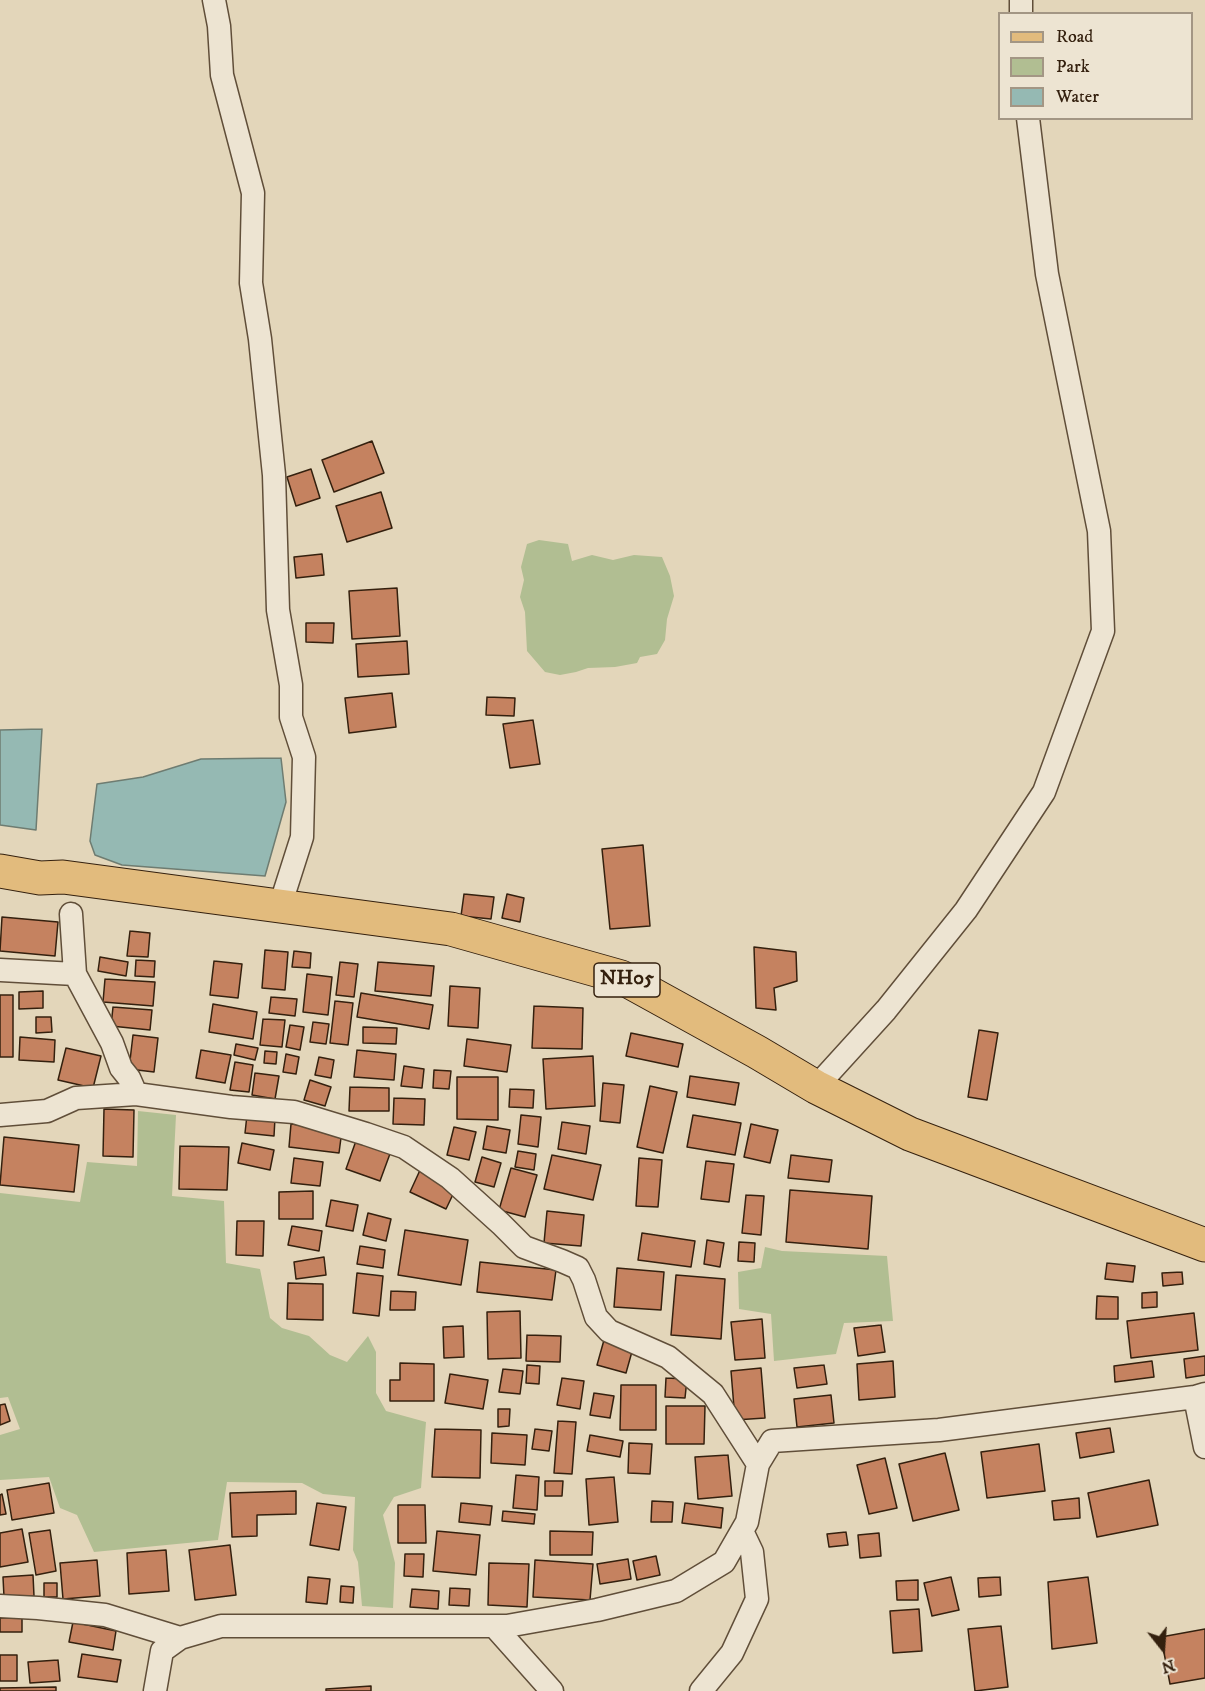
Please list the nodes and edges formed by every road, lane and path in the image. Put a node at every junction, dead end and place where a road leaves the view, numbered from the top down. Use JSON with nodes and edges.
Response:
{"nodes":[{"id":1,"x":214,"y":0,"type":"edge"},
{"id":2,"x":1028,"y":120,"type":"edge"},
{"id":3,"x":0,"y":872,"type":"edge"},
{"id":4,"x":280,"y":906,"type":"junction"},
{"id":5,"x":71,"y":914,"type":"dead end"},
{"id":6,"x":0,"y":970,"type":"edge"},
{"id":7,"x":75,"y":974,"type":"junction"},
{"id":8,"x":816,"y":1087,"type":"junction"},
{"id":9,"x":135,"y":1095,"type":"junction"},
{"id":10,"x":0,"y":1115,"type":"edge"},
{"id":11,"x":1205,"y":1245,"type":"edge"},
{"id":12,"x":1200,"y":1396,"type":"edge"},
{"id":13,"x":1205,"y":1446,"type":"edge"},
{"id":14,"x":758,"y":1464,"type":"junction"},
{"id":15,"x":742,"y":1531,"type":"junction"},
{"id":16,"x":0,"y":1606,"type":"edge"},
{"id":17,"x":494,"y":1626,"type":"junction"},
{"id":18,"x":180,"y":1638,"type":"junction"},
{"id":19,"x":155,"y":1691,"type":"edge"},
{"id":20,"x":552,"y":1691,"type":"edge"},
{"id":21,"x":701,"y":1691,"type":"edge"}],
"edges":[{"from":1,"to":4,"type":"street"},
{"from":2,"to":8,"type":"street"},
{"from":3,"to":4,"type":"main road","number":"NH05"},
{"from":4,"to":8,"type":"main road","number":"NH05"},
{"from":5,"to":7,"type":"street"},
{"from":6,"to":7,"type":"street"},
{"from":7,"to":9,"type":"street"},
{"from":8,"to":11,"type":"main road","number":"NH05"},
{"from":9,"to":10,"type":"street"},
{"from":9,"to":14,"type":"street"},
{"from":12,"to":13,"type":"street"},
{"from":12,"to":14,"type":"street"},
{"from":14,"to":15,"type":"street"},
{"from":15,"to":17,"type":"street"},
{"from":15,"to":21,"type":"street"},
{"from":16,"to":18,"type":"street"},
{"from":17,"to":18,"type":"street"},
{"from":17,"to":20,"type":"street"},
{"from":18,"to":19,"type":"street"}]}
